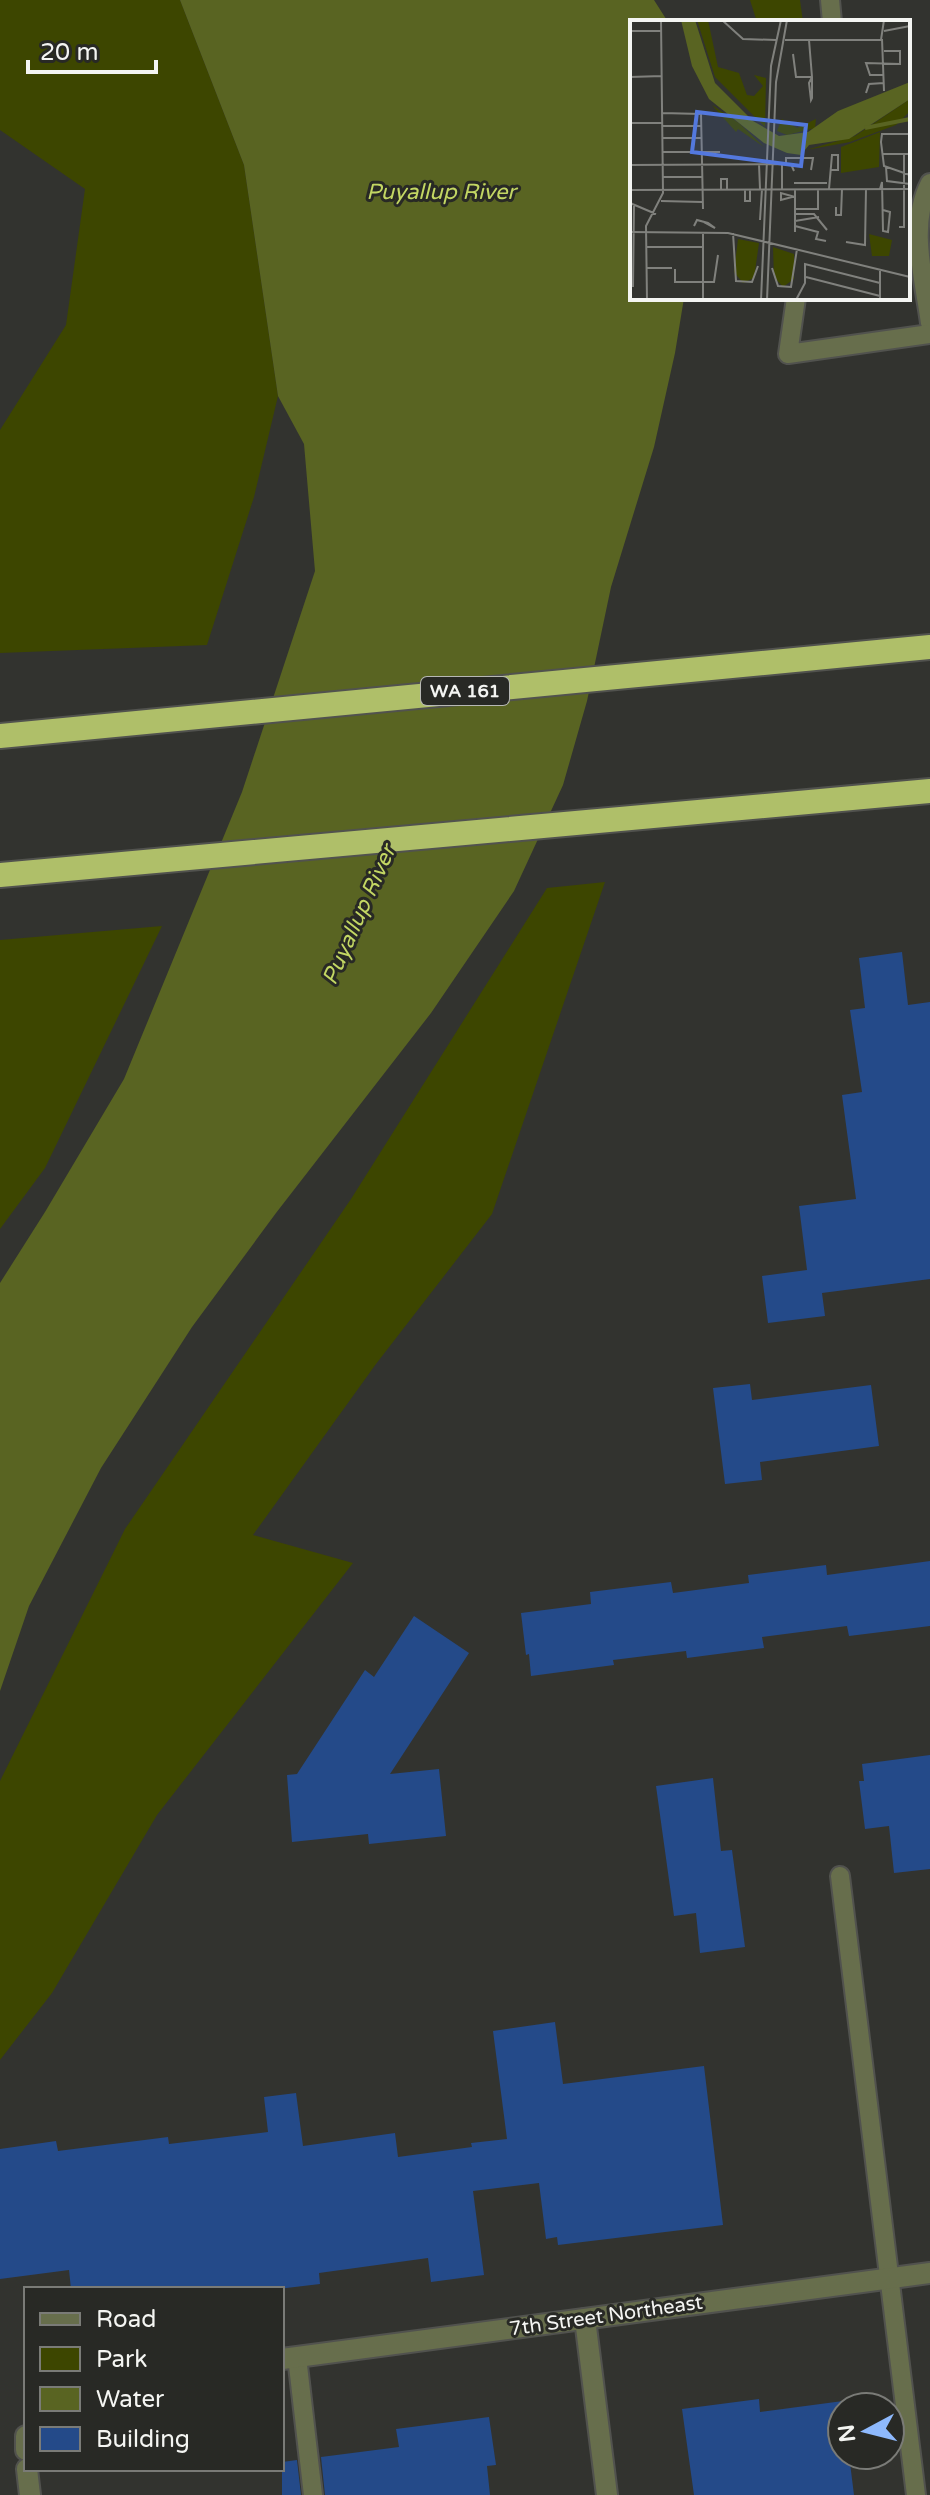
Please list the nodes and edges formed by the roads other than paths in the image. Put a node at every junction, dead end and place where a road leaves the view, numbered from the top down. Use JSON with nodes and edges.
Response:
{"nodes":[{"id":1,"x":830,"y":0,"type":"edge"},
{"id":2,"x":832,"y":20,"type":"edge"},
{"id":3,"x":930,"y":183,"type":"edge"},
{"id":4,"x":796,"y":300,"type":"edge"},
{"id":5,"x":930,"y":323,"type":"edge"},
{"id":6,"x":930,"y":334,"type":"edge"},
{"id":7,"x":930,"y":647,"type":"edge"},
{"id":8,"x":0,"y":736,"type":"edge"},
{"id":9,"x":930,"y":791,"type":"edge"},
{"id":10,"x":0,"y":875,"type":"edge"},
{"id":11,"x":840,"y":1876,"type":"dead end"},
{"id":12,"x":930,"y":2273,"type":"edge"},
{"id":13,"x":889,"y":2279,"type":"junction"},
{"id":14,"x":585,"y":2319,"type":"junction"},
{"id":15,"x":289,"y":2358,"type":"edge"},
{"id":16,"x":27,"y":2471,"type":"edge"},
{"id":17,"x":30,"y":2495,"type":"edge"},
{"id":18,"x":313,"y":2495,"type":"edge"},
{"id":19,"x":607,"y":2495,"type":"edge"},
{"id":20,"x":916,"y":2495,"type":"edge"}],
"edges":[{"from":1,"to":2,"type":"lane"},
{"from":3,"to":5,"type":"lane"},
{"from":4,"to":6,"type":"lane"},
{"from":7,"to":8,"type":"highway","number":"WA 161"},
{"from":9,"to":10,"type":"highway"},
{"from":11,"to":13,"type":"lane"},
{"from":12,"to":13,"type":"street","name":"7th Street Northeast"},
{"from":13,"to":14,"type":"street","name":"7th Street Northeast"},
{"from":13,"to":20,"type":"lane"},
{"from":14,"to":15,"type":"street","name":"7th Street Northeast"},
{"from":14,"to":19,"type":"street"},
{"from":15,"to":18,"type":"lane"},
{"from":16,"to":17,"type":"street"}]}
